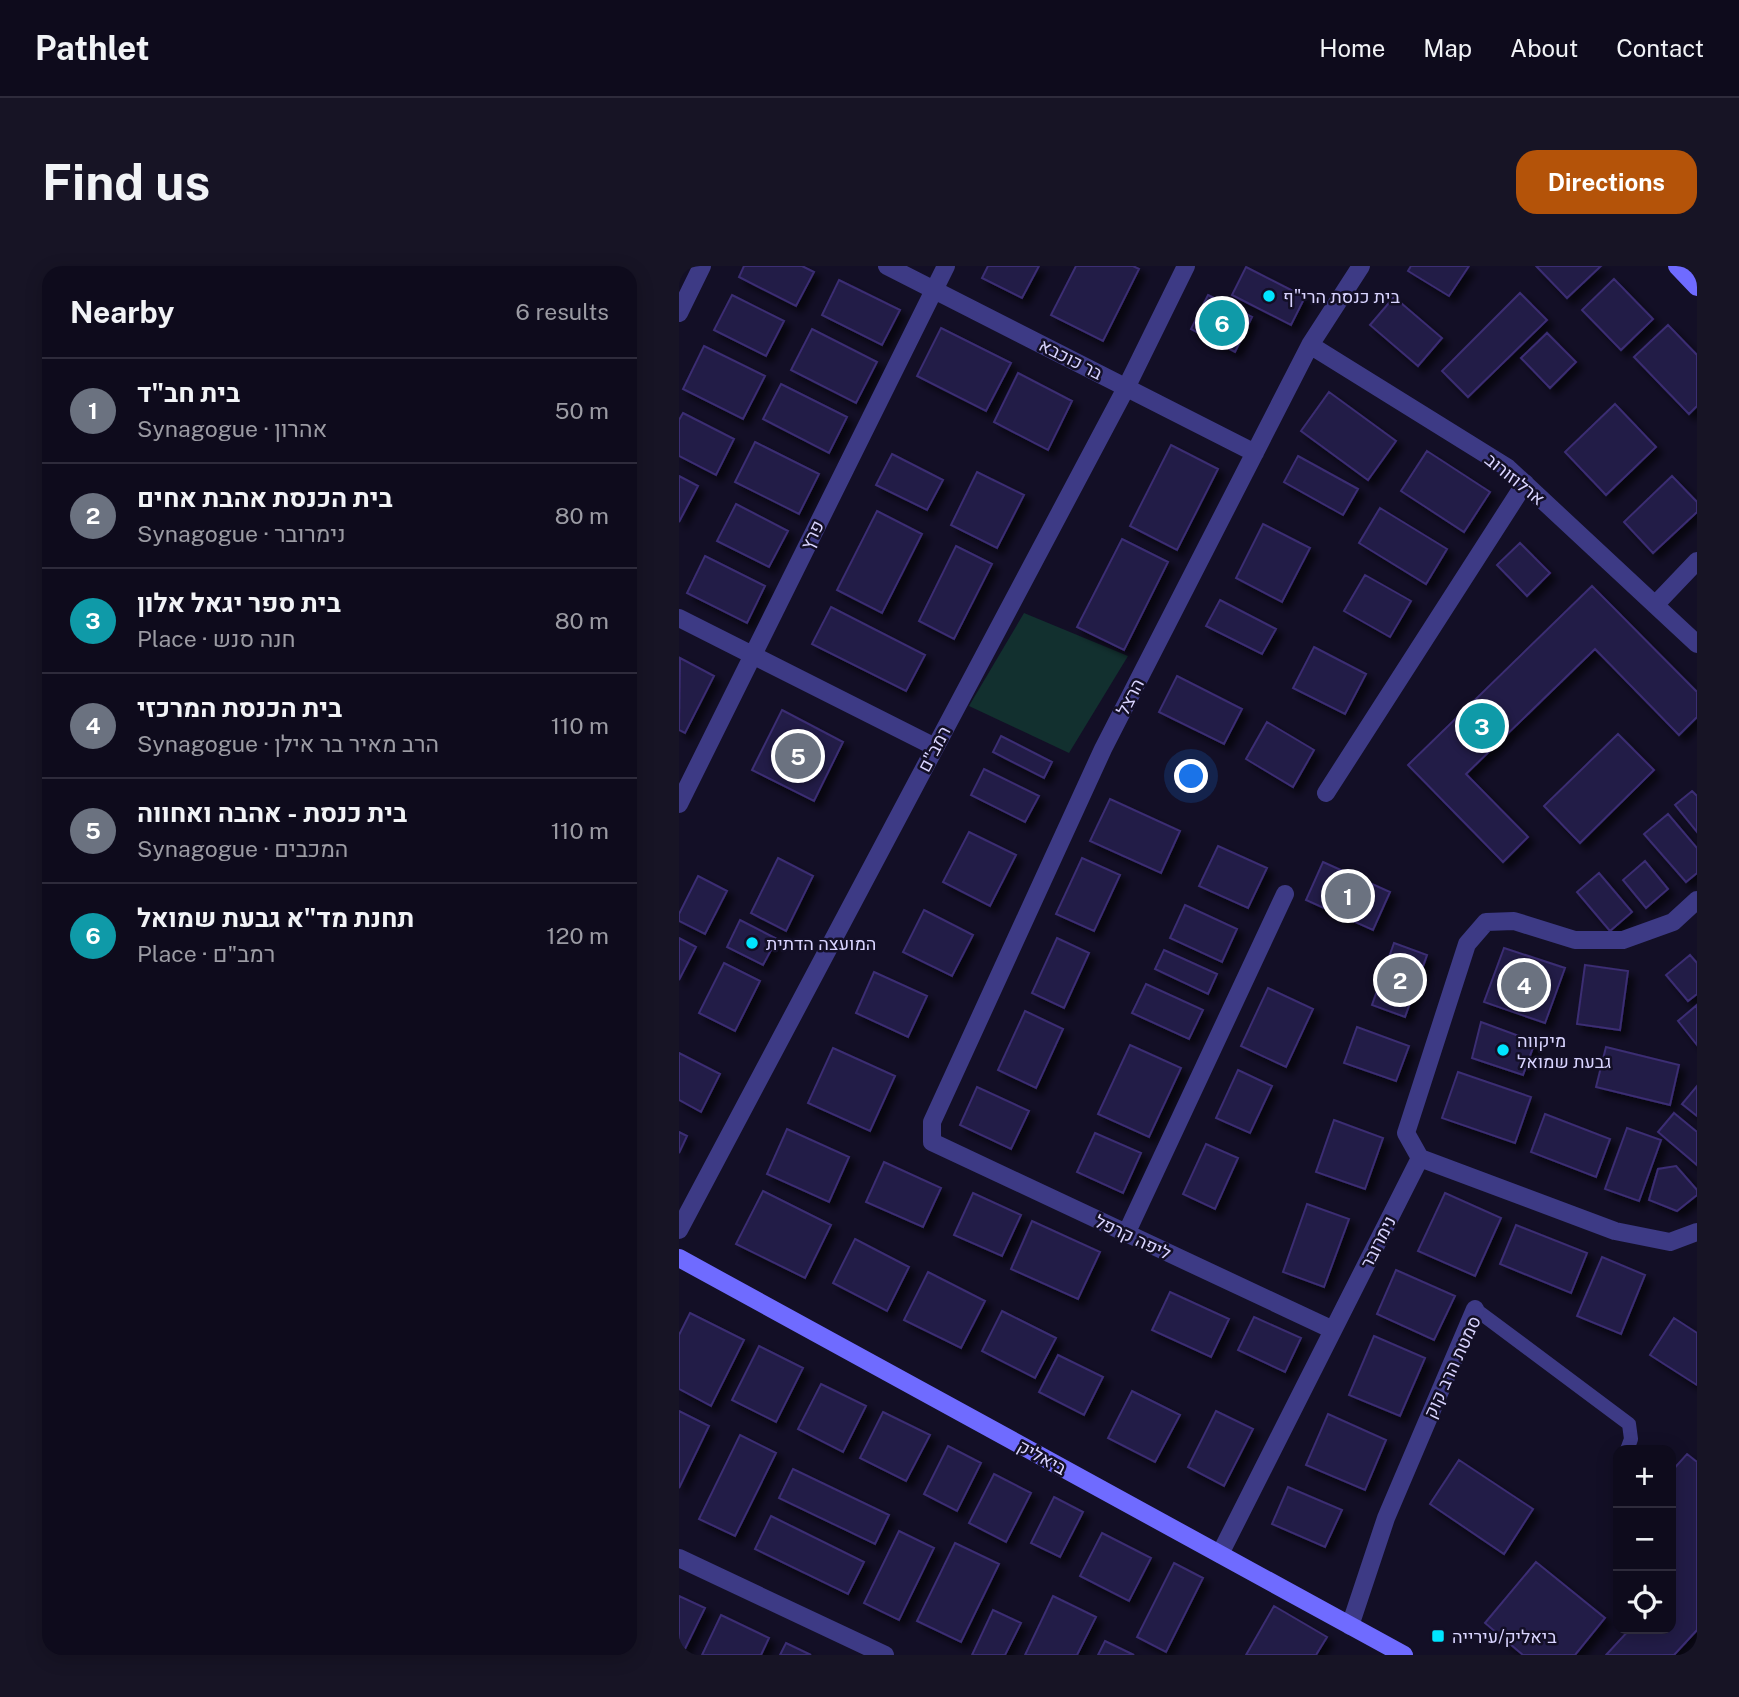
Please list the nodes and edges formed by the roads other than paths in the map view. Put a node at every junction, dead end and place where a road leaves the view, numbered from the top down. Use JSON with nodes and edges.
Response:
{"nodes":[{"id":1,"x":702,"y":266,"type":"edge"},
{"id":2,"x":887,"y":266,"type":"edge"},
{"id":3,"x":946,"y":266,"type":"edge"},
{"id":4,"x":1186,"y":266,"type":"edge"},
{"id":5,"x":1361,"y":266,"type":"edge"},
{"id":6,"x":1677,"y":266,"type":"edge"},
{"id":7,"x":1697,"y":287,"type":"edge"},
{"id":8,"x":934,"y":289,"type":"junction"},
{"id":9,"x":679,"y":313,"type":"edge"},
{"id":10,"x":1310,"y":345,"type":"junction"},
{"id":11,"x":1126,"y":388,"type":"junction"},
{"id":12,"x":1255,"y":453,"type":"junction"},
{"id":13,"x":1525,"y":483,"type":"junction"},
{"id":14,"x":1697,"y":561,"type":"edge"},
{"id":15,"x":1655,"y":605,"type":"junction"},
{"id":16,"x":679,"y":618,"type":"edge"},
{"id":17,"x":1697,"y":644,"type":"edge"},
{"id":18,"x":753,"y":654,"type":"junction"},
{"id":19,"x":935,"y":747,"type":"junction"},
{"id":20,"x":1326,"y":793,"type":"dead end"},
{"id":21,"x":679,"y":804,"type":"edge"},
{"id":22,"x":1285,"y":894,"type":"dead end"},
{"id":23,"x":1697,"y":900,"type":"edge"},
{"id":24,"x":932,"y":1142,"type":"joint"},
{"id":25,"x":1420,"y":1158,"type":"junction"},
{"id":26,"x":679,"y":1230,"type":"edge"},
{"id":27,"x":1697,"y":1232,"type":"edge"},
{"id":28,"x":1126,"y":1234,"type":"junction"},
{"id":29,"x":679,"y":1258,"type":"edge"},
{"id":30,"x":1475,"y":1309,"type":"joint"},
{"id":31,"x":1333,"y":1330,"type":"junction"},
{"id":32,"x":1629,"y":1445,"type":"edge"},
{"id":33,"x":1220,"y":1554,"type":"junction"},
{"id":34,"x":679,"y":1558,"type":"edge"},
{"id":35,"x":1350,"y":1626,"type":"junction"},
{"id":36,"x":885,"y":1655,"type":"edge"},
{"id":37,"x":1404,"y":1655,"type":"edge"}],
"edges":[{"from":1,"to":9,"type":"street"},
{"from":2,"to":8,"type":"street","name":"בר כוכבא"},
{"from":3,"to":8,"type":"street","name":"פרץ"},
{"from":4,"to":11,"type":"street","name":"רמב\"ם"},
{"from":5,"to":10,"type":"street","name":"הרצל"},
{"from":6,"to":7,"type":"street"},
{"from":8,"to":11,"type":"street","name":"בר כוכבא"},
{"from":8,"to":18,"type":"street","name":"פרץ"},
{"from":10,"to":12,"type":"street","name":"הרצל"},
{"from":10,"to":13,"type":"street","name":"ארלוזורוב"},
{"from":11,"to":12,"type":"street","name":"בר כוכבא"},
{"from":11,"to":19,"type":"street","name":"רמב\"ם"},
{"from":12,"to":24,"type":"street","name":"הרצל"},
{"from":13,"to":15,"type":"street","name":"ארלוזורוב"},
{"from":13,"to":20,"type":"street"},
{"from":14,"to":15,"type":"street"},
{"from":15,"to":17,"type":"street","name":"ארלוזורוב"},
{"from":16,"to":18,"type":"street"},
{"from":18,"to":19,"type":"street"},
{"from":18,"to":21,"type":"street","name":"פרץ"},
{"from":19,"to":26,"type":"street","name":"רמב\"ם"},
{"from":22,"to":28,"type":"street"},
{"from":23,"to":25,"type":"street"},
{"from":24,"to":28,"type":"street","name":"ליפה קרפל"},
{"from":25,"to":27,"type":"street"},
{"from":25,"to":31,"type":"street","name":"נימרובר"},
{"from":28,"to":31,"type":"street","name":"ליפה קרפל"},
{"from":29,"to":33,"type":"street","name":"ביאליק"},
{"from":30,"to":32,"type":"lane","name":"סמטת הרב קוק"},
{"from":30,"to":35,"type":"street","name":"סמטת הרב קוק"},
{"from":31,"to":33,"type":"street","name":"נימרובר"},
{"from":33,"to":35,"type":"street","name":"ביאליק"},
{"from":34,"to":36,"type":"street"},
{"from":35,"to":37,"type":"street","name":"ביאליק"}]}
